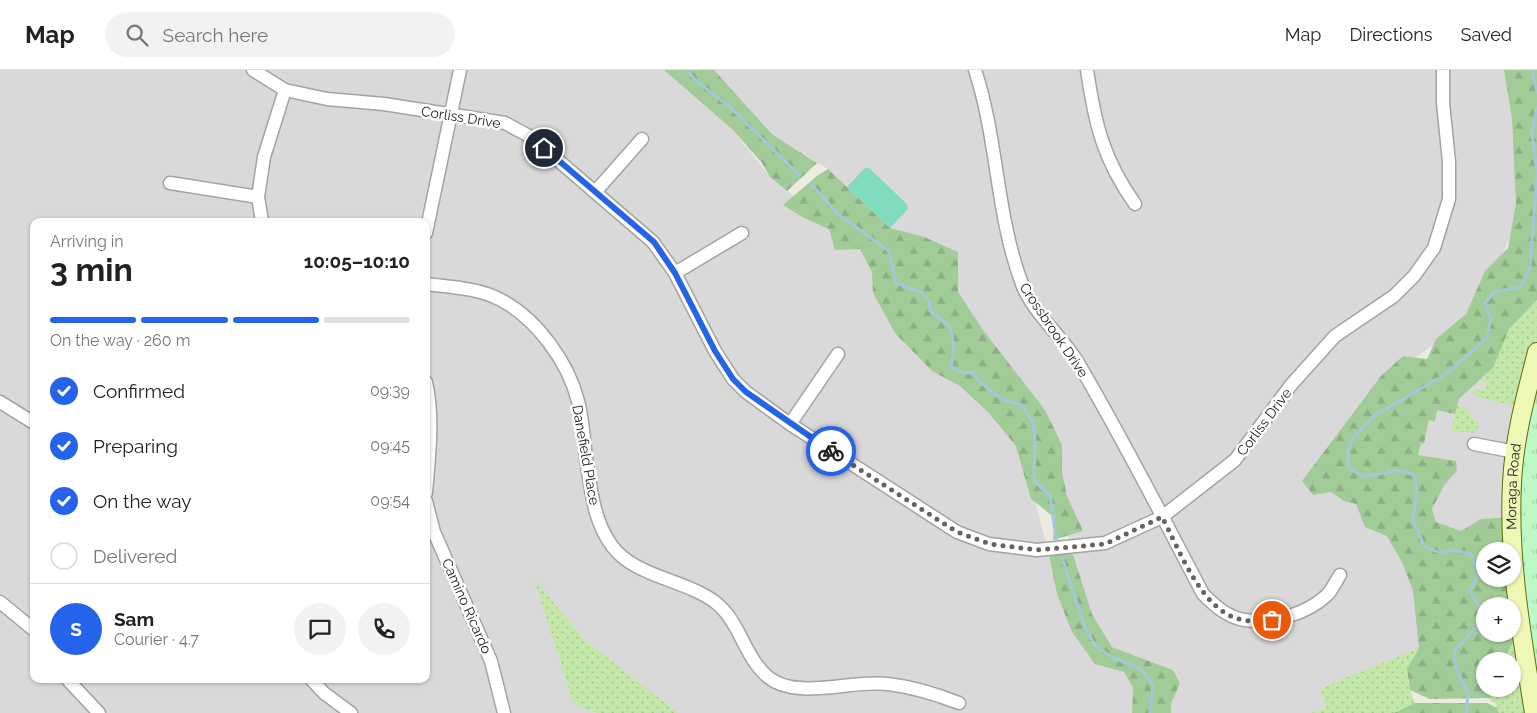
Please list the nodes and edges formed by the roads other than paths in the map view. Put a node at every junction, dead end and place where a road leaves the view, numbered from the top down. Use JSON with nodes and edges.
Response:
{"nodes":[{"id":1,"x":253,"y":70,"type":"edge"},
{"id":2,"x":460,"y":70,"type":"edge"},
{"id":3,"x":975,"y":70,"type":"edge"},
{"id":4,"x":1087,"y":70,"type":"edge"},
{"id":5,"x":1443,"y":70,"type":"edge"},
{"id":6,"x":285,"y":90,"type":"junction"},
{"id":7,"x":450,"y":114,"type":"junction"},
{"id":8,"x":642,"y":139,"type":"dead end"},
{"id":9,"x":170,"y":183,"type":"dead end"},
{"id":10,"x":596,"y":191,"type":"junction"},
{"id":11,"x":258,"y":196,"type":"junction"},
{"id":12,"x":1135,"y":204,"type":"dead end"},
{"id":13,"x":262,"y":218,"type":"edge"},
{"id":14,"x":429,"y":218,"type":"edge"},
{"id":15,"x":742,"y":233,"type":"dead end"},
{"id":16,"x":675,"y":273,"type":"junction"},
{"id":17,"x":430,"y":285,"type":"edge"},
{"id":18,"x":1537,"y":352,"type":"edge"},
{"id":19,"x":838,"y":354,"type":"dead end"},
{"id":20,"x":430,"y":399,"type":"edge"},
{"id":21,"x":0,"y":402,"type":"edge"},
{"id":22,"x":30,"y":421,"type":"edge"},
{"id":23,"x":790,"y":424,"type":"junction"},
{"id":24,"x":430,"y":437,"type":"edge"},
{"id":25,"x":1474,"y":444,"type":"dead end"},
{"id":26,"x":1515,"y":452,"type":"junction"},
{"id":27,"x":430,"y":516,"type":"edge"},
{"id":28,"x":1162,"y":517,"type":"junction"},
{"id":29,"x":1340,"y":575,"type":"dead end"},
{"id":30,"x":0,"y":602,"type":"edge"},
{"id":31,"x":30,"y":627,"type":"edge"},
{"id":32,"x":71,"y":683,"type":"edge"},
{"id":33,"x":314,"y":683,"type":"edge"},
{"id":34,"x":959,"y":703,"type":"dead end"},
{"id":35,"x":99,"y":713,"type":"edge"},
{"id":36,"x":352,"y":713,"type":"edge"},
{"id":37,"x":504,"y":713,"type":"edge"},
{"id":38,"x":1534,"y":713,"type":"edge"}],
"edges":[{"from":1,"to":6,"type":"street","name":"Corliss Drive"},
{"from":2,"to":7,"type":"street"},
{"from":3,"to":28,"type":"street","name":"Crossbrook Drive"},
{"from":4,"to":12,"type":"street"},
{"from":5,"to":28,"type":"street","name":"Corliss Drive"},
{"from":6,"to":7,"type":"street","name":"Corliss Drive"},
{"from":6,"to":11,"type":"street"},
{"from":7,"to":10,"type":"street","name":"Corliss Drive"},
{"from":7,"to":14,"type":"street"},
{"from":8,"to":10,"type":"street"},
{"from":9,"to":11,"type":"street"},
{"from":10,"to":16,"type":"street","name":"Corliss Drive"},
{"from":11,"to":13,"type":"street"},
{"from":15,"to":16,"type":"street"},
{"from":16,"to":23,"type":"street","name":"Corliss Drive"},
{"from":17,"to":34,"type":"street","name":"Danefield Place"},
{"from":18,"to":26,"type":"main road","name":"Moraga Road"},
{"from":19,"to":23,"type":"street"},
{"from":20,"to":24,"type":"street"},
{"from":21,"to":22,"type":"street"},
{"from":23,"to":28,"type":"street","name":"Corliss Drive"},
{"from":25,"to":26,"type":"street"},
{"from":26,"to":38,"type":"main road","name":"Moraga Road"},
{"from":27,"to":37,"type":"street","name":"Camino Ricardo"},
{"from":28,"to":29,"type":"street","name":"Crossbrook Drive"},
{"from":30,"to":31,"type":"street"},
{"from":32,"to":35,"type":"street"},
{"from":33,"to":36,"type":"street"}]}
